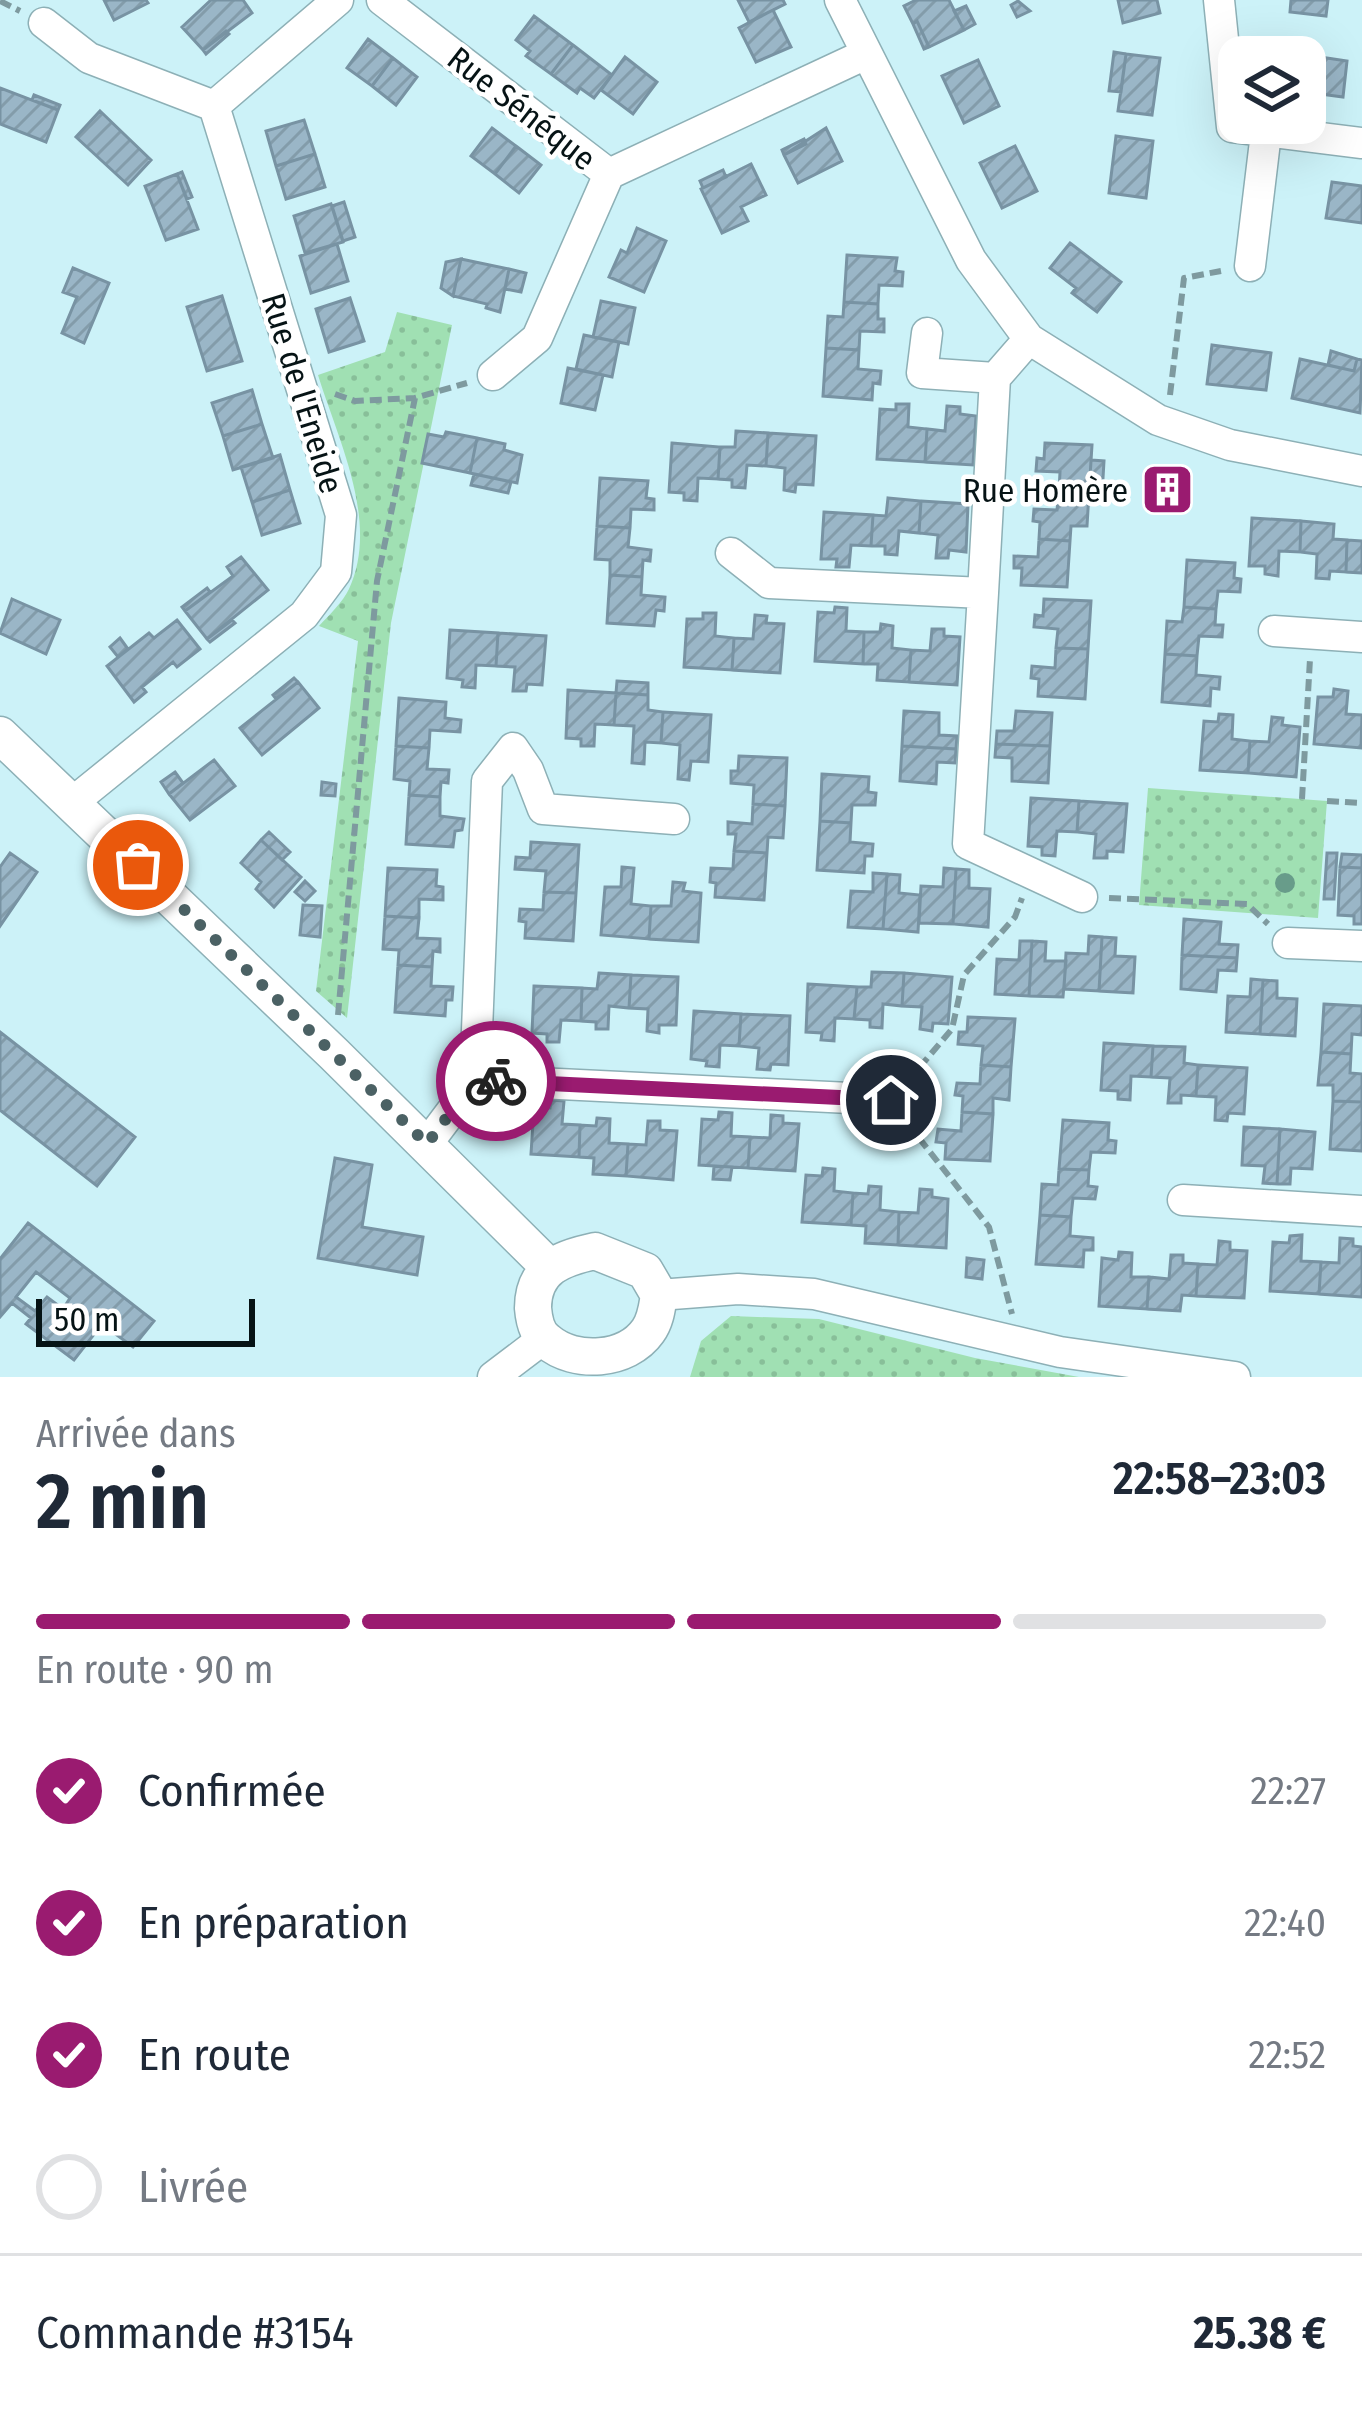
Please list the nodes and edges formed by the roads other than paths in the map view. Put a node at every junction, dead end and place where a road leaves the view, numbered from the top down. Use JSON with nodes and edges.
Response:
{"nodes":[{"id":1,"x":338,"y":0,"type":"edge"},
{"id":2,"x":382,"y":0,"type":"edge"},
{"id":3,"x":840,"y":0,"type":"edge"},
{"id":4,"x":1219,"y":0,"type":"edge"},
{"id":5,"x":44,"y":23,"type":"dead end"},
{"id":6,"x":1223,"y":36,"type":"edge"},
{"id":7,"x":866,"y":54,"type":"junction"},
{"id":8,"x":214,"y":106,"type":"junction"},
{"id":9,"x":1326,"y":139,"type":"edge"},
{"id":10,"x":1362,"y":143,"type":"edge"},
{"id":11,"x":1265,"y":144,"type":"edge"},
{"id":12,"x":609,"y":175,"type":"junction"},
{"id":13,"x":1250,"y":266,"type":"road end"},
{"id":14,"x":927,"y":333,"type":"dead end"},
{"id":15,"x":1029,"y":339,"type":"junction"},
{"id":16,"x":493,"y":375,"type":"road end"},
{"id":17,"x":995,"y":378,"type":"junction"},
{"id":18,"x":1362,"y":471,"type":"edge"},
{"id":19,"x":731,"y":553,"type":"dead end"},
{"id":20,"x":983,"y":593,"type":"junction"},
{"id":21,"x":1274,"y":632,"type":"dead end"},
{"id":22,"x":1362,"y":637,"type":"edge"},
{"id":23,"x":0,"y":735,"type":"edge"},
{"id":24,"x":73,"y":802,"type":"junction"},
{"id":25,"x":674,"y":819,"type":"dead end"},
{"id":26,"x":1082,"y":897,"type":"road end"},
{"id":27,"x":1288,"y":944,"type":"road end"},
{"id":28,"x":1362,"y":946,"type":"edge"},
{"id":29,"x":475,"y":1080,"type":"junction"},
{"id":30,"x":891,"y":1100,"type":"road end"},
{"id":31,"x":427,"y":1144,"type":"junction"},
{"id":32,"x":1183,"y":1200,"type":"dead end"},
{"id":33,"x":1362,"y":1210,"type":"edge"},
{"id":34,"x":549,"y":1267,"type":"junction"},
{"id":35,"x":659,"y":1295,"type":"junction"},
{"id":36,"x":543,"y":1339,"type":"junction"},
{"id":37,"x":635,"y":1363,"type":"edge"},
{"id":38,"x":493,"y":1377,"type":"edge"},
{"id":39,"x":1235,"y":1377,"type":"edge"}],
"edges":[{"from":1,"to":8,"type":"street"},
{"from":2,"to":12,"type":"street","name":"Rue Sénéque"},
{"from":3,"to":7,"type":"street"},
{"from":4,"to":6,"type":"street"},
{"from":5,"to":8,"type":"street"},
{"from":7,"to":12,"type":"street","name":"Rue Sénéque"},
{"from":7,"to":15,"type":"street"},
{"from":8,"to":24,"type":"street","name":"Rue de l'Eneide"},
{"from":9,"to":10,"type":"street"},
{"from":11,"to":13,"type":"street"},
{"from":12,"to":16,"type":"street"},
{"from":14,"to":17,"type":"street"},
{"from":15,"to":17,"type":"street"},
{"from":15,"to":18,"type":"street"},
{"from":17,"to":20,"type":"street"},
{"from":19,"to":20,"type":"street"},
{"from":20,"to":26,"type":"street"},
{"from":21,"to":22,"type":"street"},
{"from":23,"to":24,"type":"street"},
{"from":24,"to":31,"type":"street"},
{"from":25,"to":29,"type":"street"},
{"from":27,"to":28,"type":"street"},
{"from":29,"to":30,"type":"street"},
{"from":29,"to":31,"type":"street"},
{"from":31,"to":34,"type":"street"},
{"from":32,"to":33,"type":"street"},
{"from":34,"to":35,"type":"street"},
{"from":34,"to":36,"type":"street"},
{"from":35,"to":37,"type":"street"},
{"from":35,"to":39,"type":"street"},
{"from":36,"to":37,"type":"street"},
{"from":36,"to":38,"type":"street"}]}
